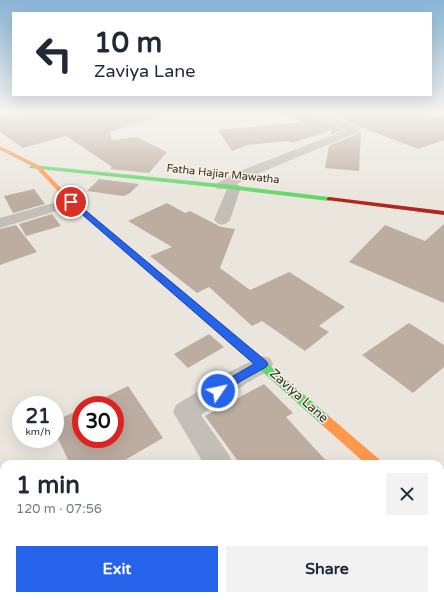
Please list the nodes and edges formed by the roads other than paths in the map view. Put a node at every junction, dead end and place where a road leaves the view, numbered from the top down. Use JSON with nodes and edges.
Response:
{"nodes":[{"id":1,"x":328,"y":141,"type":"edge"},
{"id":2,"x":0,"y":148,"type":"edge"},
{"id":3,"x":15,"y":165,"type":"dead end"},
{"id":4,"x":38,"y":167,"type":"junction"},
{"id":5,"x":228,"y":186,"type":"junction"},
{"id":6,"x":71,"y":202,"type":"junction"},
{"id":7,"x":444,"y":213,"type":"edge"},
{"id":8,"x":222,"y":220,"type":"dead end"},
{"id":9,"x":0,"y":223,"type":"edge"},
{"id":10,"x":262,"y":364,"type":"junction"},
{"id":11,"x":215,"y":460,"type":"edge"},
{"id":12,"x":370,"y":460,"type":"edge"}],
"edges":[{"from":1,"to":5,"type":"street"},
{"from":2,"to":4,"type":"street","name":"Zaviya Lane"},
{"from":3,"to":4,"type":"street","name":"Fatha Hajiar Mawatha"},
{"from":4,"to":5,"type":"street","name":"Fatha Hajiar Mawatha"},
{"from":4,"to":6,"type":"street","name":"Zaviya Lane"},
{"from":5,"to":7,"type":"street","name":"Fatha Hajiar Mawatha"},
{"from":5,"to":8,"type":"street"},
{"from":6,"to":9,"type":"street"},
{"from":6,"to":10,"type":"street","name":"Zaviya Lane"},
{"from":10,"to":11,"type":"street"},
{"from":10,"to":12,"type":"street","name":"Zaviya Lane"}]}
